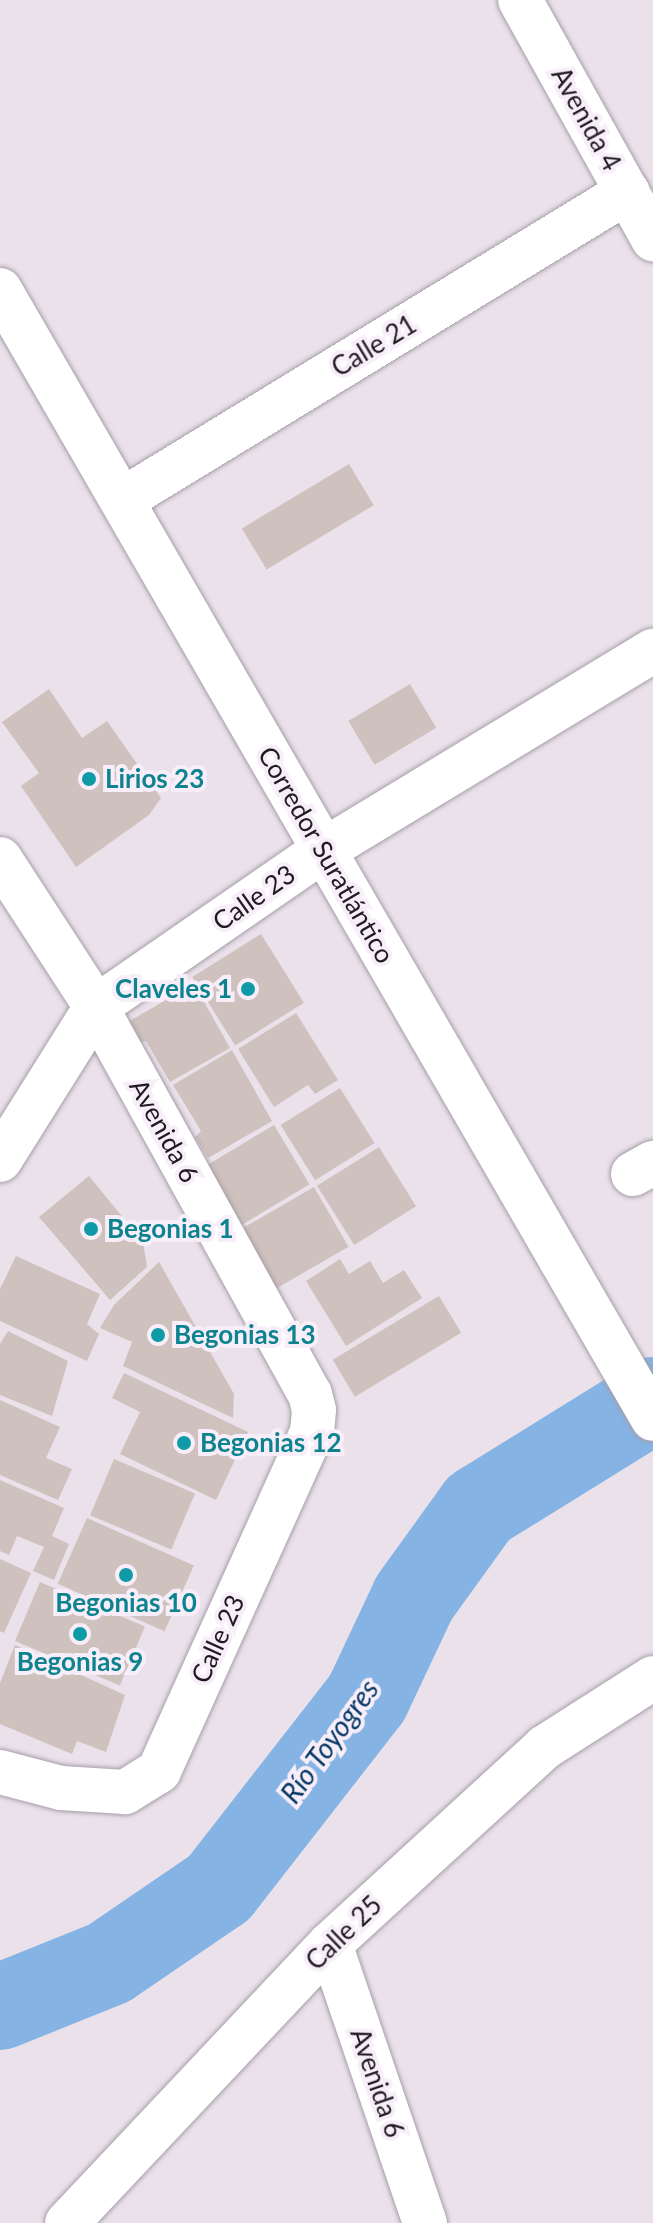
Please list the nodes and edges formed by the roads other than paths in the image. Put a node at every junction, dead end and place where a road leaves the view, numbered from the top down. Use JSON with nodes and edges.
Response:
{"nodes":[{"id":1,"x":520,"y":0,"type":"edge"},
{"id":2,"x":627,"y":192,"type":"junction"},
{"id":3,"x":653,"y":239,"type":"edge"},
{"id":4,"x":0,"y":290,"type":"edge"},
{"id":5,"x":122,"y":500,"type":"junction"},
{"id":6,"x":653,"y":651,"type":"edge"},
{"id":7,"x":324,"y":850,"type":"junction"},
{"id":8,"x":0,"y":859,"type":"edge"},
{"id":9,"x":96,"y":1007,"type":"junction"},
{"id":10,"x":0,"y":1160,"type":"edge"},
{"id":11,"x":314,"y":1410,"type":"joint"},
{"id":12,"x":653,"y":1419,"type":"edge"},
{"id":13,"x":653,"y":1678,"type":"edge"},
{"id":14,"x":0,"y":1772,"type":"edge"},
{"id":15,"x":330,"y":1944,"type":"junction"},
{"id":16,"x":67,"y":2223,"type":"edge"},
{"id":17,"x":425,"y":2223,"type":"edge"}],
"edges":[{"from":1,"to":2,"type":"street","name":"Avenida 4"},
{"from":2,"to":3,"type":"street","name":"Avenida 4"},
{"from":2,"to":5,"type":"street","name":"Calle 21"},
{"from":4,"to":5,"type":"street","name":"Corredor Suratlántico"},
{"from":5,"to":7,"type":"street","name":"Corredor Suratlántico"},
{"from":6,"to":7,"type":"street","name":"Calle 23"},
{"from":7,"to":9,"type":"street","name":"Calle 23"},
{"from":7,"to":12,"type":"street","name":"Corredor Suratlántico"},
{"from":8,"to":9,"type":"street","name":"Avenida 6"},
{"from":9,"to":10,"type":"street","name":"Calle 23"},
{"from":9,"to":11,"type":"street","name":"Avenida 6"},
{"from":11,"to":14,"type":"street","name":"Calle 23"},
{"from":13,"to":15,"type":"street","name":"Calle 25"},
{"from":15,"to":16,"type":"street","name":"Calle 25"},
{"from":15,"to":17,"type":"street","name":"Avenida 6"}]}
